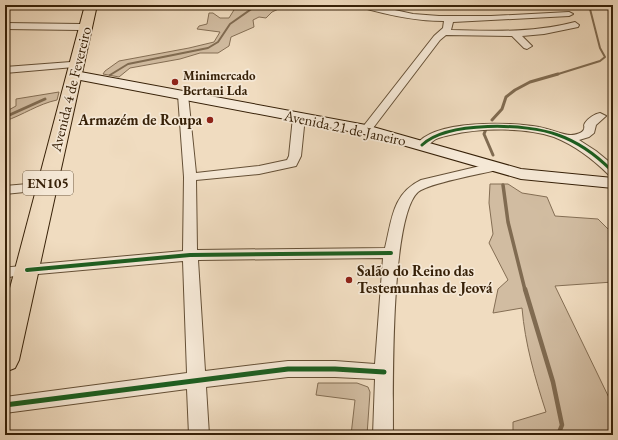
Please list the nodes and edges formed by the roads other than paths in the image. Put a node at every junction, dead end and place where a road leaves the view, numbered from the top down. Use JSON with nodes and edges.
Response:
{"nodes":[{"id":1,"x":89,"y":5,"type":"edge"},
{"id":2,"x":118,"y":5,"type":"edge"},
{"id":3,"x":155,"y":5,"type":"edge"},
{"id":4,"x":195,"y":5,"type":"edge"},
{"id":5,"x":363,"y":5,"type":"edge"},
{"id":6,"x":396,"y":9,"type":"edge"},
{"id":7,"x":569,"y":14,"type":"dead end"},
{"id":8,"x":449,"y":20,"type":"junction"},
{"id":9,"x":575,"y":25,"type":"dead end"},
{"id":10,"x":5,"y":26,"type":"edge"},
{"id":11,"x":80,"y":27,"type":"junction"},
{"id":12,"x":445,"y":32,"type":"junction"},
{"id":13,"x":514,"y":33,"type":"junction"},
{"id":14,"x":527,"y":46,"type":"dead end"},
{"id":15,"x":5,"y":70,"type":"edge"},
{"id":16,"x":73,"y":70,"type":"junction"},
{"id":17,"x":183,"y":95,"type":"junction"},
{"id":18,"x":600,"y":116,"type":"dead end"},
{"id":19,"x":299,"y":117,"type":"junction"},
{"id":20,"x":366,"y":130,"type":"junction"},
{"id":21,"x":568,"y":140,"type":"junction"},
{"id":22,"x":422,"y":145,"type":"junction"},
{"id":23,"x":493,"y":167,"type":"junction"},
{"id":24,"x":613,"y":172,"type":"edge"},
{"id":25,"x":190,"y":177,"type":"junction"},
{"id":26,"x":613,"y":183,"type":"edge"},
{"id":27,"x":39,"y":187,"type":"junction"},
{"id":28,"x":5,"y":190,"type":"edge"},
{"id":29,"x":391,"y":254,"type":"junction"},
{"id":30,"x":190,"y":255,"type":"junction"},
{"id":31,"x":16,"y":271,"type":"edge"},
{"id":32,"x":5,"y":316,"type":"edge"},
{"id":33,"x":5,"y":360,"type":"edge"},
{"id":34,"x":384,"y":372,"type":"junction"},
{"id":35,"x":197,"y":380,"type":"junction"},
{"id":36,"x":5,"y":405,"type":"edge"},
{"id":37,"x":199,"y":435,"type":"edge"},
{"id":38,"x":383,"y":435,"type":"edge"}],
"edges":[{"from":1,"to":2,"type":"street"},
{"from":1,"to":11,"type":"main road","name":"Avenida 4 de Fevereiro","number":"EN105"},
{"from":1,"to":16,"type":"main road","name":"Avenida 4 de Fevereiro","number":"EN105"},
{"from":3,"to":4,"type":"street"},
{"from":5,"to":6,"type":"street"},
{"from":6,"to":8,"type":"street"},
{"from":7,"to":8,"type":"street"},
{"from":8,"to":12,"type":"street"},
{"from":9,"to":13,"type":"street"},
{"from":10,"to":11,"type":"street"},
{"from":11,"to":16,"type":"main road","name":"Avenida 4 de Fevereiro","number":"EN105"},
{"from":12,"to":13,"type":"street"},
{"from":12,"to":20,"type":"street"},
{"from":13,"to":14,"type":"street"},
{"from":15,"to":16,"type":"street"},
{"from":16,"to":17,"type":"main road","name":"Avenida 21 de Janeiro"},
{"from":16,"to":27,"type":"main road","name":"Avenida 4 de Fevereiro","number":"EN105"},
{"from":16,"to":31,"type":"main road","name":"Avenida 4 de Fevereiro","number":"EN105"},
{"from":17,"to":19,"type":"main road","name":"Avenida 21 de Janeiro"},
{"from":17,"to":25,"type":"street"},
{"from":18,"to":21,"type":"street"},
{"from":19,"to":20,"type":"main road","name":"Avenida 21 de Janeiro"},
{"from":19,"to":25,"type":"street"},
{"from":20,"to":22,"type":"main road","name":"Avenida 21 de Janeiro"},
{"from":21,"to":22,"type":"street"},
{"from":21,"to":24,"type":"street"},
{"from":22,"to":23,"type":"main road","name":"Avenida 21 de Janeiro"},
{"from":23,"to":26,"type":"main road","name":"Avenida 21 de Janeiro"},
{"from":23,"to":29,"type":"street"},
{"from":25,"to":30,"type":"street"},
{"from":27,"to":28,"type":"street"},
{"from":27,"to":31,"type":"main road","name":"Avenida 4 de Fevereiro","number":"EN105"},
{"from":29,"to":30,"type":"street"},
{"from":29,"to":34,"type":"street"},
{"from":30,"to":31,"type":"street"},
{"from":30,"to":35,"type":"street"},
{"from":31,"to":32,"type":"main road","name":"Avenida 4 de Fevereiro","number":"EN105"},
{"from":31,"to":33,"type":"main road","name":"Avenida 4 de Fevereiro","number":"EN105"},
{"from":34,"to":35,"type":"street"},
{"from":34,"to":38,"type":"street"},
{"from":35,"to":36,"type":"street"},
{"from":35,"to":37,"type":"street"}]}
